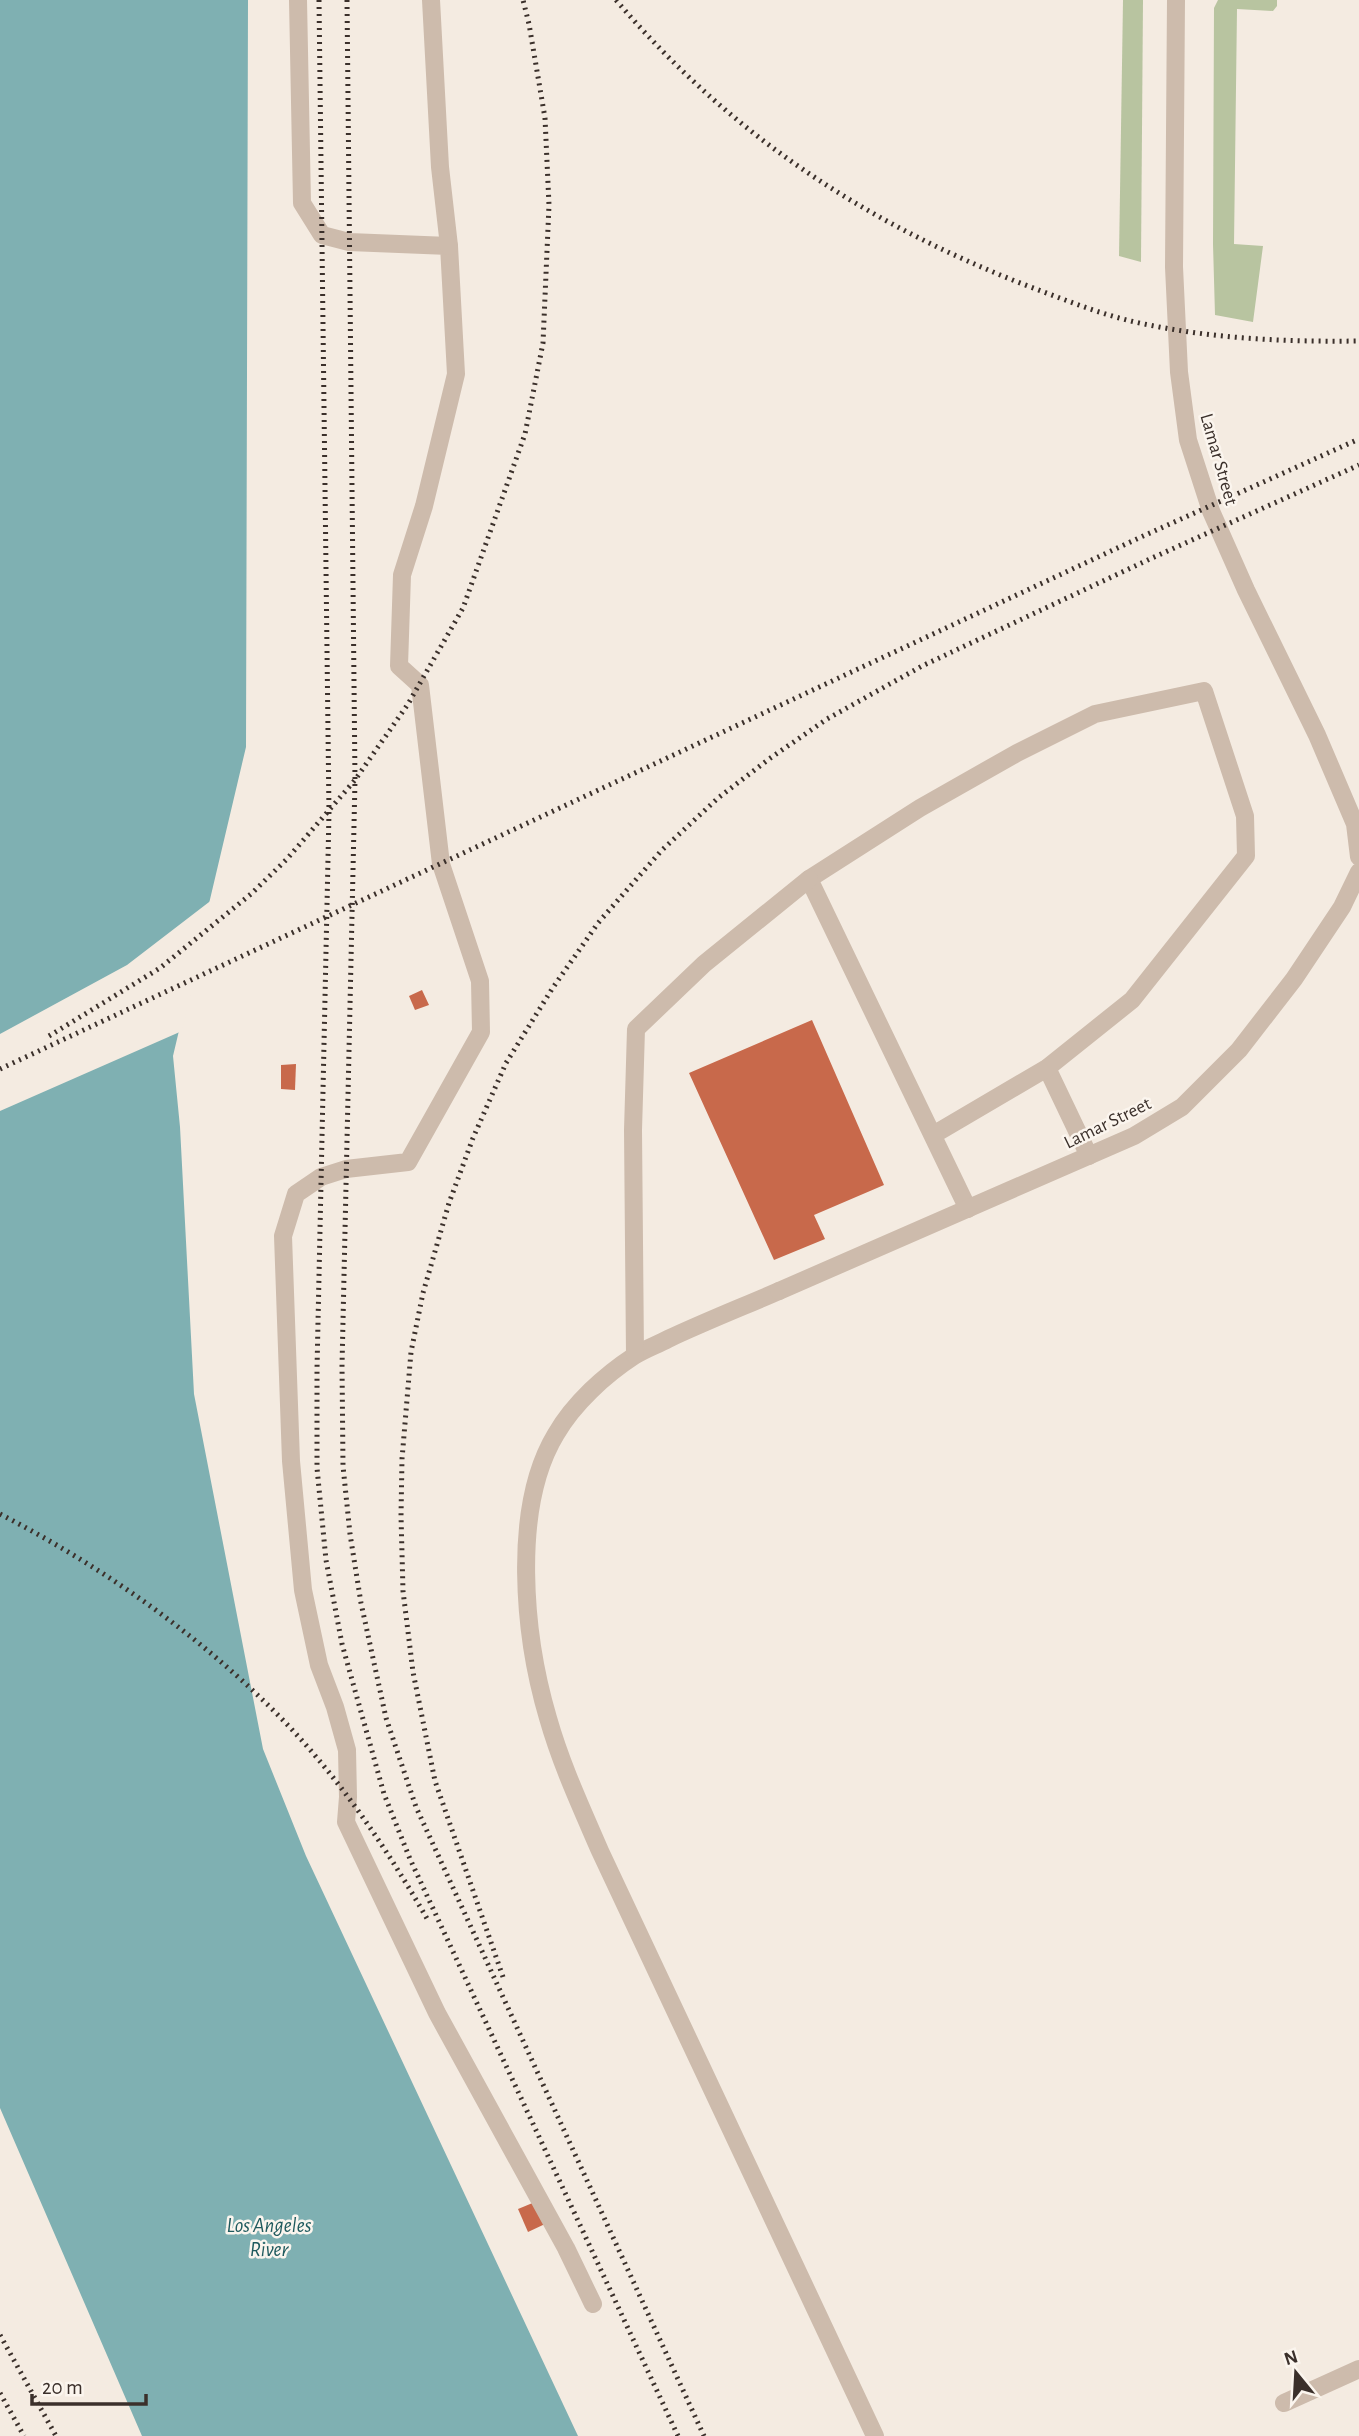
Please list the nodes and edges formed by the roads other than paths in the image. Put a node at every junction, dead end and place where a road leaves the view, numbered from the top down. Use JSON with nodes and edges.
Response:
{"nodes":[{"id":1,"x":298,"y":0,"type":"edge"},
{"id":2,"x":431,"y":0,"type":"edge"},
{"id":3,"x":1176,"y":0,"type":"edge"},
{"id":4,"x":449,"y":246,"type":"junction"},
{"id":5,"x":1359,"y":857,"type":"edge"},
{"id":6,"x":1359,"y":872,"type":"edge"},
{"id":7,"x":809,"y":879,"type":"junction"},
{"id":8,"x":1046,"y":1068,"type":"junction"},
{"id":9,"x":933,"y":1135,"type":"junction"},
{"id":10,"x":1089,"y":1156,"type":"junction"},
{"id":11,"x":968,"y":1209,"type":"junction"},
{"id":12,"x":635,"y":1355,"type":"junction"},
{"id":13,"x":593,"y":2304,"type":"dead end"},
{"id":14,"x":1359,"y":2369,"type":"edge"},
{"id":15,"x":1284,"y":2403,"type":"dead end"},
{"id":16,"x":875,"y":2436,"type":"edge"}],
"edges":[{"from":1,"to":4,"type":"street"},
{"from":2,"to":4,"type":"street"},
{"from":3,"to":5,"type":"street","name":"Lamar Street"},
{"from":4,"to":13,"type":"street"},
{"from":6,"to":10,"type":"street","name":"Lamar Street"},
{"from":7,"to":8,"type":"street"},
{"from":7,"to":9,"type":"street"},
{"from":7,"to":12,"type":"street"},
{"from":8,"to":9,"type":"street"},
{"from":8,"to":10,"type":"street"},
{"from":9,"to":11,"type":"street"},
{"from":10,"to":11,"type":"street","name":"Lamar Street"},
{"from":11,"to":12,"type":"street","name":"Lamar Street"},
{"from":12,"to":16,"type":"street","name":"Lamar Street"},
{"from":14,"to":15,"type":"street"}]}
